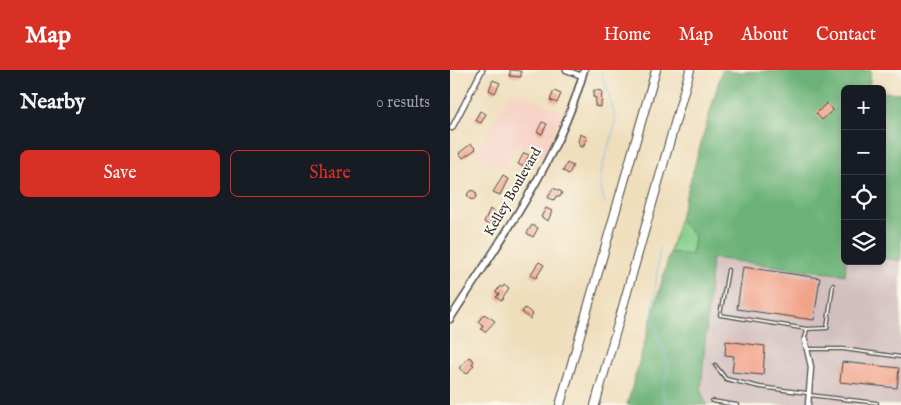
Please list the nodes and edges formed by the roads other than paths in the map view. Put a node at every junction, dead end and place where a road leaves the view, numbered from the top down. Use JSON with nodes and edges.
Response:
{"nodes":[{"id":1,"x":482,"y":70,"type":"edge"},
{"id":2,"x":566,"y":70,"type":"edge"},
{"id":3,"x":656,"y":70,"type":"edge"},
{"id":4,"x":690,"y":70,"type":"edge"},
{"id":5,"x":583,"y":73,"type":"edge"},
{"id":6,"x":452,"y":128,"type":"dead end"},
{"id":7,"x":728,"y":270,"type":"dead end"},
{"id":8,"x":833,"y":285,"type":"dead end"},
{"id":9,"x":450,"y":319,"type":"edge"},
{"id":10,"x":807,"y":329,"type":"junction"},
{"id":11,"x":805,"y":340,"type":"joint"},
{"id":12,"x":807,"y":349,"type":"junction"},
{"id":13,"x":901,"y":357,"type":"edge"},
{"id":14,"x":715,"y":365,"type":"dead end"},
{"id":15,"x":809,"y":394,"type":"junction"},
{"id":16,"x":712,"y":401,"type":"dead end"},
{"id":17,"x":877,"y":402,"type":"dead end"},
{"id":18,"x":560,"y":405,"type":"edge"},
{"id":19,"x":594,"y":405,"type":"edge"},
{"id":20,"x":737,"y":405,"type":"edge"},
{"id":21,"x":808,"y":405,"type":"edge"}],
"edges":[{"from":1,"to":6,"type":"street"},
{"from":2,"to":5,"type":"street"},
{"from":3,"to":18,"type":"highway"},
{"from":4,"to":19,"type":"highway"},
{"from":5,"to":9,"type":"main road","name":"Kelley Boulevard"},
{"from":7,"to":10,"type":"lane"},
{"from":8,"to":10,"type":"lane"},
{"from":10,"to":11,"type":"lane"},
{"from":11,"to":12,"type":"street"},
{"from":12,"to":13,"type":"lane"},
{"from":12,"to":15,"type":"street"},
{"from":14,"to":15,"type":"lane"},
{"from":15,"to":17,"type":"lane"},
{"from":15,"to":21,"type":"street"},
{"from":16,"to":20,"type":"lane"}]}
